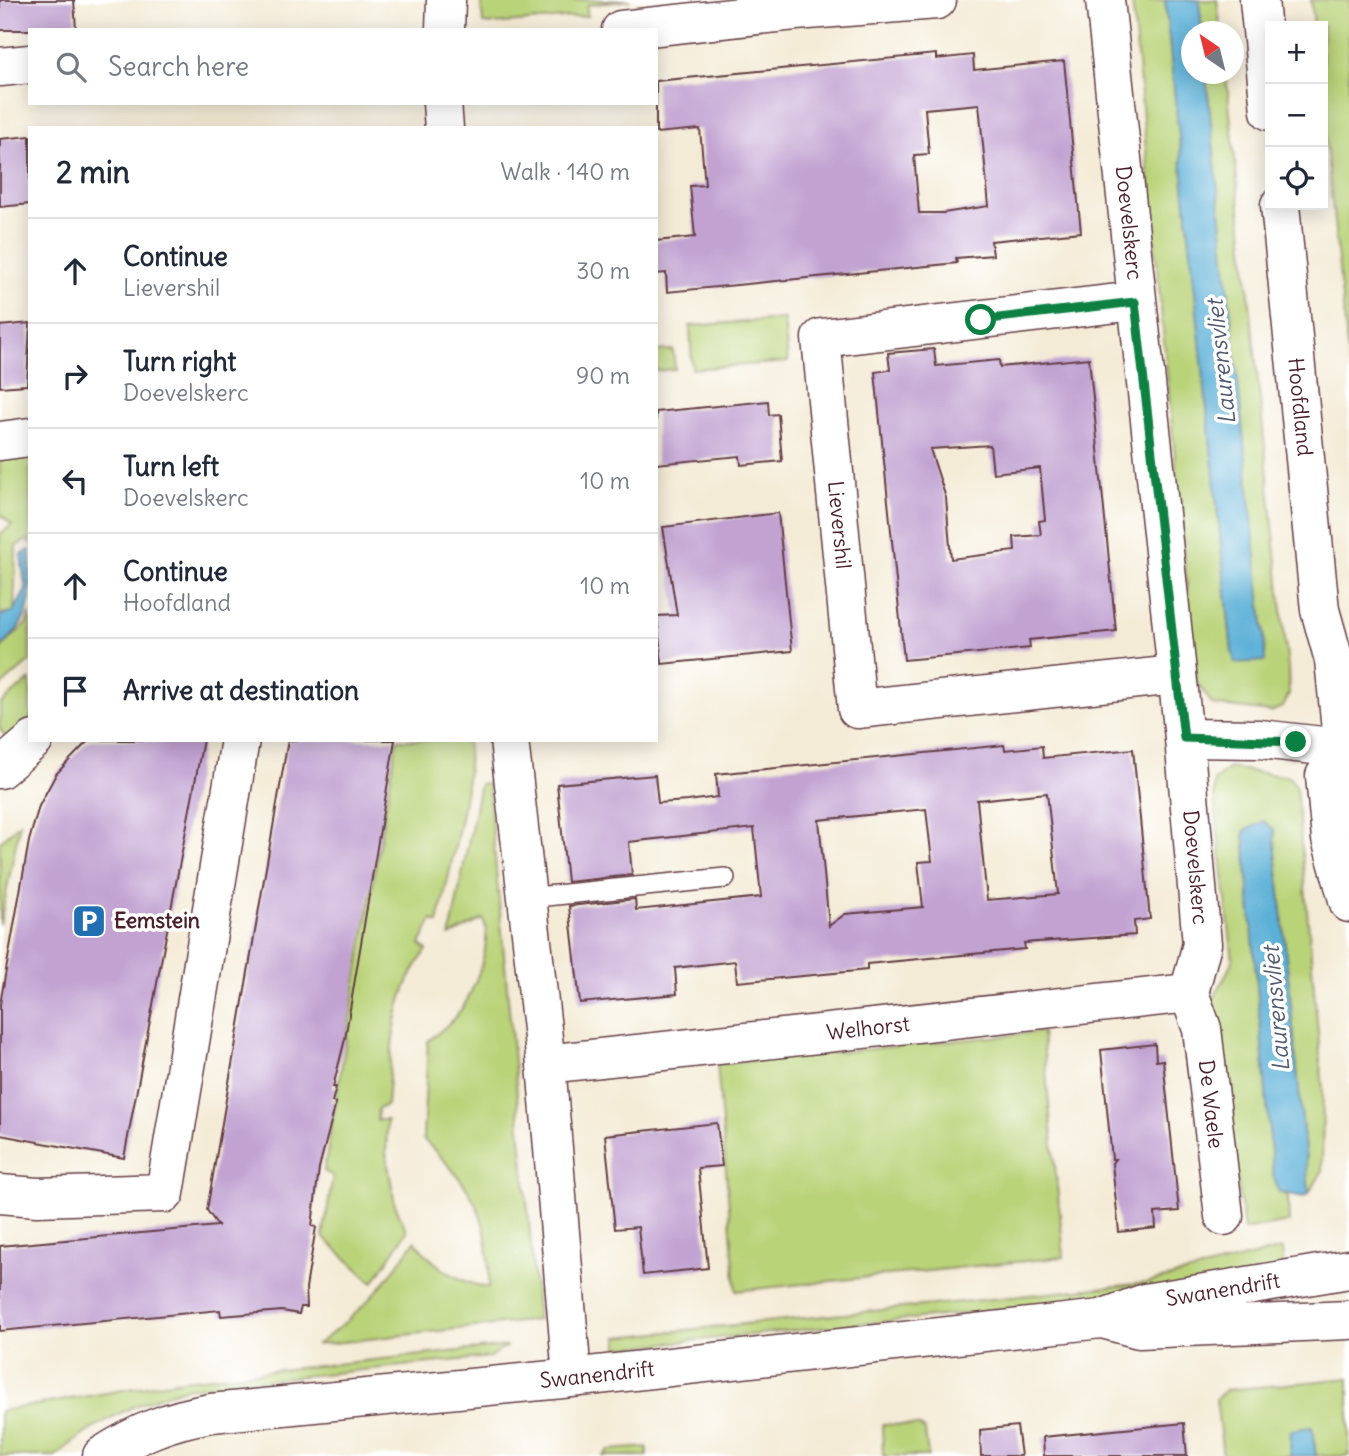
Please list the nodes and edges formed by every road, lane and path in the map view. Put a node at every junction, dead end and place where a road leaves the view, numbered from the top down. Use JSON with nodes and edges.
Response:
{"nodes":[{"id":1,"x":446,"y":0,"type":"edge"},
{"id":2,"x":937,"y":0,"type":"edge"},
{"id":3,"x":1105,"y":0,"type":"edge"},
{"id":4,"x":1259,"y":0,"type":"edge"},
{"id":5,"x":795,"y":5,"type":"edge"},
{"id":6,"x":445,"y":28,"type":"edge"},
{"id":7,"x":635,"y":28,"type":"edge"},
{"id":8,"x":28,"y":64,"type":"edge"},
{"id":9,"x":0,"y":67,"type":"edge"},
{"id":10,"x":1267,"y":84,"type":"edge"},
{"id":11,"x":442,"y":105,"type":"edge"},
{"id":12,"x":444,"y":126,"type":"edge"},
{"id":13,"x":1281,"y":210,"type":"edge"},
{"id":14,"x":1135,"y":302,"type":"junction"},
{"id":15,"x":28,"y":437,"type":"edge"},
{"id":16,"x":0,"y":441,"type":"edge"},
{"id":17,"x":1175,"y":675,"type":"junction"},
{"id":18,"x":1184,"y":738,"type":"junction"},
{"id":19,"x":32,"y":742,"type":"edge"},
{"id":20,"x":240,"y":742,"type":"edge"},
{"id":21,"x":509,"y":742,"type":"edge"},
{"id":22,"x":1338,"y":748,"type":"edge"},
{"id":23,"x":0,"y":769,"type":"edge"},
{"id":24,"x":1349,"y":809,"type":"edge"},
{"id":25,"x":725,"y":878,"type":"dead end"},
{"id":26,"x":526,"y":898,"type":"junction"},
{"id":27,"x":1349,"y":902,"type":"edge"},
{"id":28,"x":1189,"y":993,"type":"junction"},
{"id":29,"x":546,"y":1064,"type":"junction"},
{"id":30,"x":0,"y":1194,"type":"edge"},
{"id":31,"x":1224,"y":1216,"type":"dead end"},
{"id":32,"x":1349,"y":1269,"type":"edge"},
{"id":33,"x":1101,"y":1319,"type":"junction"},
{"id":34,"x":1349,"y":1320,"type":"edge"},
{"id":35,"x":572,"y":1377,"type":"junction"},
{"id":36,"x":102,"y":1456,"type":"edge"}],
"edges":[{"from":1,"to":6,"type":"street"},
{"from":2,"to":5,"type":"street"},
{"from":3,"to":14,"type":"street","name":"Doevelskerc"},
{"from":4,"to":10,"type":"street"},
{"from":5,"to":7,"type":"street"},
{"from":8,"to":9,"type":"street"},
{"from":11,"to":12,"type":"street"},
{"from":13,"to":22,"type":"street","name":"Hoofdland"},
{"from":14,"to":17,"type":"street","name":"Doevelskerc"},
{"from":14,"to":17,"type":"street","name":"Lievershil"},
{"from":15,"to":16,"type":"street"},
{"from":17,"to":18,"type":"street","name":"Doevelskerc"},
{"from":18,"to":22,"type":"street"},
{"from":18,"to":28,"type":"street","name":"Doevelskerc"},
{"from":19,"to":23,"type":"street"},
{"from":20,"to":30,"type":"street"},
{"from":21,"to":26,"type":"street"},
{"from":22,"to":24,"type":"street","name":"Hoofdland"},
{"from":22,"to":27,"type":"street","name":"Hoofdland"},
{"from":25,"to":26,"type":"lane"},
{"from":26,"to":29,"type":"street"},
{"from":28,"to":29,"type":"street","name":"Welhorst"},
{"from":28,"to":31,"type":"street","name":"De Waele"},
{"from":29,"to":35,"type":"street"},
{"from":32,"to":33,"type":"street","name":"Swanendrift"},
{"from":33,"to":34,"type":"street","name":"Swanendrift"},
{"from":33,"to":35,"type":"street","name":"Swanendrift"},
{"from":35,"to":36,"type":"street","name":"Swanendrift"}]}
